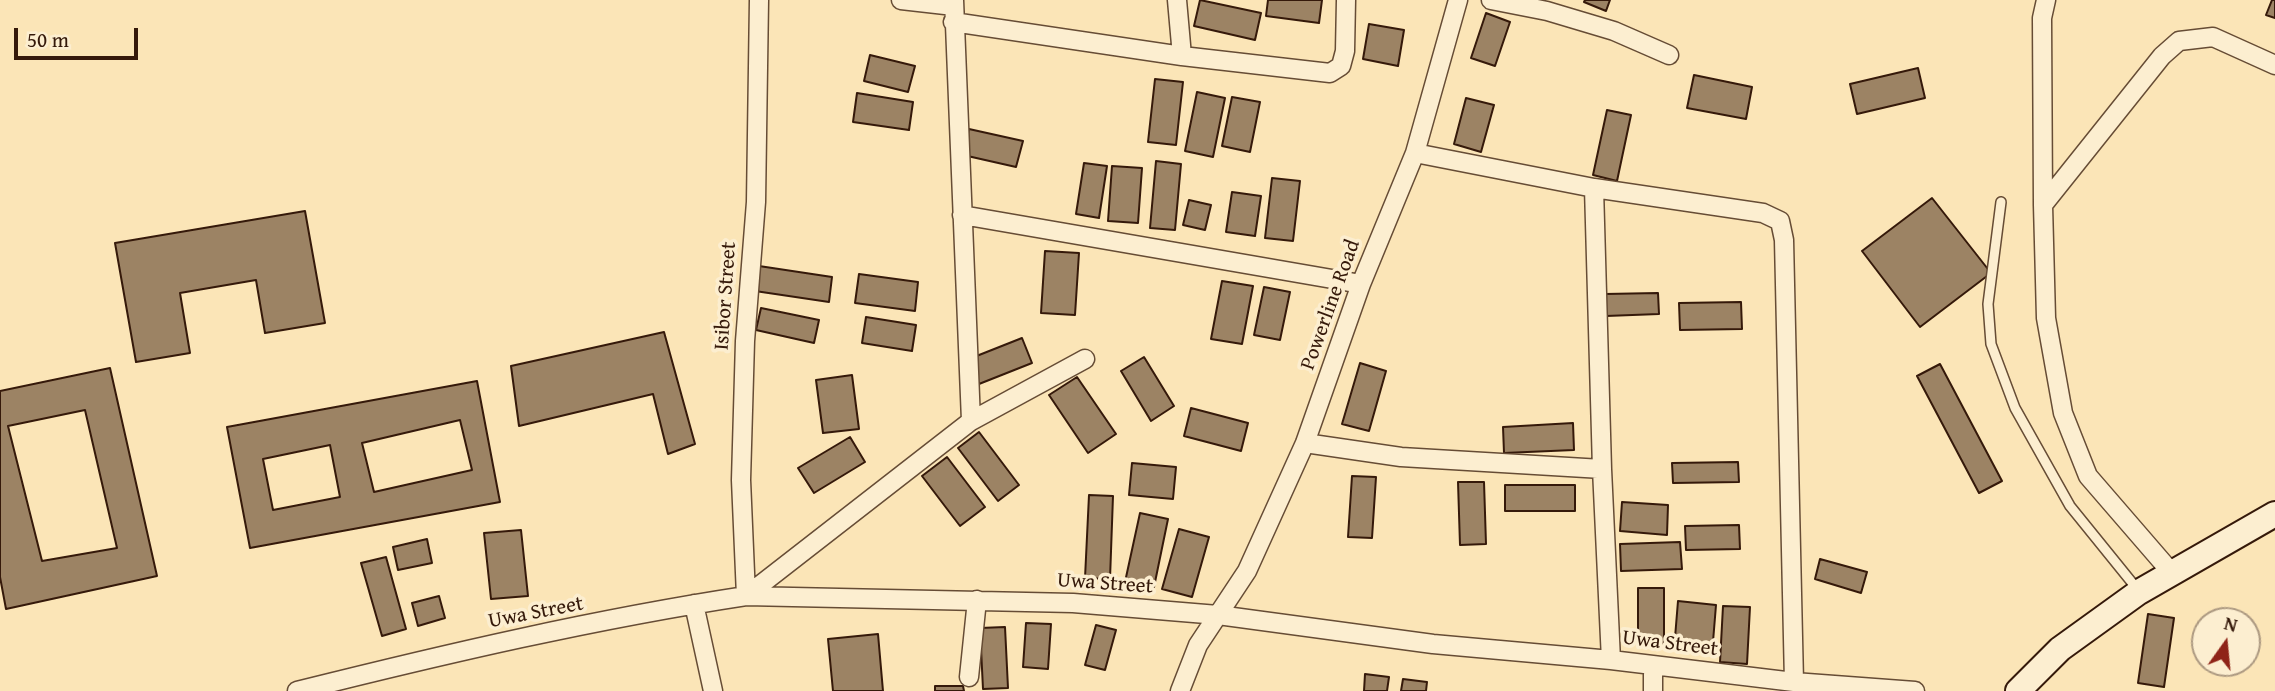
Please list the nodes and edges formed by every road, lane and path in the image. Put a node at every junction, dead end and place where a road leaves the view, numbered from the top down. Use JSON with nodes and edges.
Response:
{"nodes":[{"id":1,"x":759,"y":0,"type":"edge"},
{"id":2,"x":901,"y":0,"type":"edge"},
{"id":3,"x":1177,"y":0,"type":"edge"},
{"id":4,"x":1346,"y":0,"type":"edge"},
{"id":5,"x":1458,"y":0,"type":"edge"},
{"id":6,"x":1491,"y":0,"type":"edge"},
{"id":7,"x":2046,"y":0,"type":"edge"},
{"id":8,"x":954,"y":10,"type":"edge"},
{"id":9,"x":1669,"y":55,"type":"dead end"},
{"id":10,"x":1182,"y":56,"type":"junction"},
{"id":11,"x":2275,"y":65,"type":"edge"},
{"id":12,"x":1415,"y":153,"type":"junction"},
{"id":13,"x":1594,"y":188,"type":"junction"},
{"id":14,"x":2001,"y":202,"type":"dead end"},
{"id":15,"x":2043,"y":205,"type":"junction"},
{"id":16,"x":962,"y":215,"type":"junction"},
{"id":17,"x":1361,"y":284,"type":"junction"},
{"id":18,"x":1085,"y":359,"type":"dead end"},
{"id":19,"x":971,"y":421,"type":"junction"},
{"id":20,"x":1305,"y":443,"type":"junction"},
{"id":21,"x":1602,"y":469,"type":"junction"},
{"id":22,"x":2275,"y":514,"type":"edge"},
{"id":23,"x":2171,"y":572,"type":"junction"},
{"id":24,"x":2139,"y":592,"type":"junction"},
{"id":25,"x":746,"y":596,"type":"junction"},
{"id":26,"x":977,"y":600,"type":"junction"},
{"id":27,"x":694,"y":604,"type":"junction"},
{"id":28,"x":1218,"y":615,"type":"junction"},
{"id":29,"x":1611,"y":660,"type":"junction"},
{"id":30,"x":1653,"y":665,"type":"junction"},
{"id":31,"x":969,"y":677,"type":"dead end"},
{"id":32,"x":1794,"y":682,"type":"junction"},
{"id":33,"x":297,"y":691,"type":"edge"},
{"id":34,"x":713,"y":691,"type":"edge"},
{"id":35,"x":1180,"y":691,"type":"edge"},
{"id":36,"x":1653,"y":691,"type":"edge"},
{"id":37,"x":1915,"y":691,"type":"edge"},
{"id":38,"x":2018,"y":691,"type":"edge"}],
"edges":[{"from":1,"to":25,"type":"street","name":"Isibor Street"},
{"from":2,"to":8,"type":"street"},
{"from":3,"to":10,"type":"street"},
{"from":4,"to":10,"type":"street"},
{"from":5,"to":12,"type":"street","name":"Powerline Road"},
{"from":6,"to":9,"type":"street"},
{"from":7,"to":15,"type":"street"},
{"from":8,"to":10,"type":"street"},
{"from":8,"to":16,"type":"street"},
{"from":11,"to":15,"type":"street"},
{"from":12,"to":13,"type":"street"},
{"from":12,"to":17,"type":"street","name":"Powerline Road"},
{"from":13,"to":21,"type":"street"},
{"from":13,"to":32,"type":"street"},
{"from":14,"to":24,"type":"lane"},
{"from":15,"to":23,"type":"street"},
{"from":16,"to":17,"type":"street"},
{"from":16,"to":19,"type":"street"},
{"from":17,"to":20,"type":"street","name":"Powerline Road"},
{"from":18,"to":19,"type":"street"},
{"from":19,"to":25,"type":"street"},
{"from":20,"to":21,"type":"street"},
{"from":20,"to":28,"type":"street","name":"Powerline Road"},
{"from":21,"to":29,"type":"street"},
{"from":22,"to":23,"type":"street"},
{"from":23,"to":24,"type":"street"},
{"from":24,"to":38,"type":"street"},
{"from":25,"to":26,"type":"street","name":"Uwa Street"},
{"from":25,"to":27,"type":"street","name":"Uwa Street"},
{"from":26,"to":28,"type":"street","name":"Uwa Street"},
{"from":26,"to":31,"type":"street"},
{"from":27,"to":33,"type":"street","name":"Uwa Street"},
{"from":27,"to":34,"type":"street"},
{"from":28,"to":29,"type":"street","name":"Uwa Street"},
{"from":28,"to":35,"type":"street","name":"Powerline Road"},
{"from":29,"to":30,"type":"street","name":"Uwa Street"},
{"from":30,"to":32,"type":"street","name":"Uwa Street"},
{"from":30,"to":36,"type":"street"},
{"from":32,"to":37,"type":"street","name":"Uwa Street"}]}
